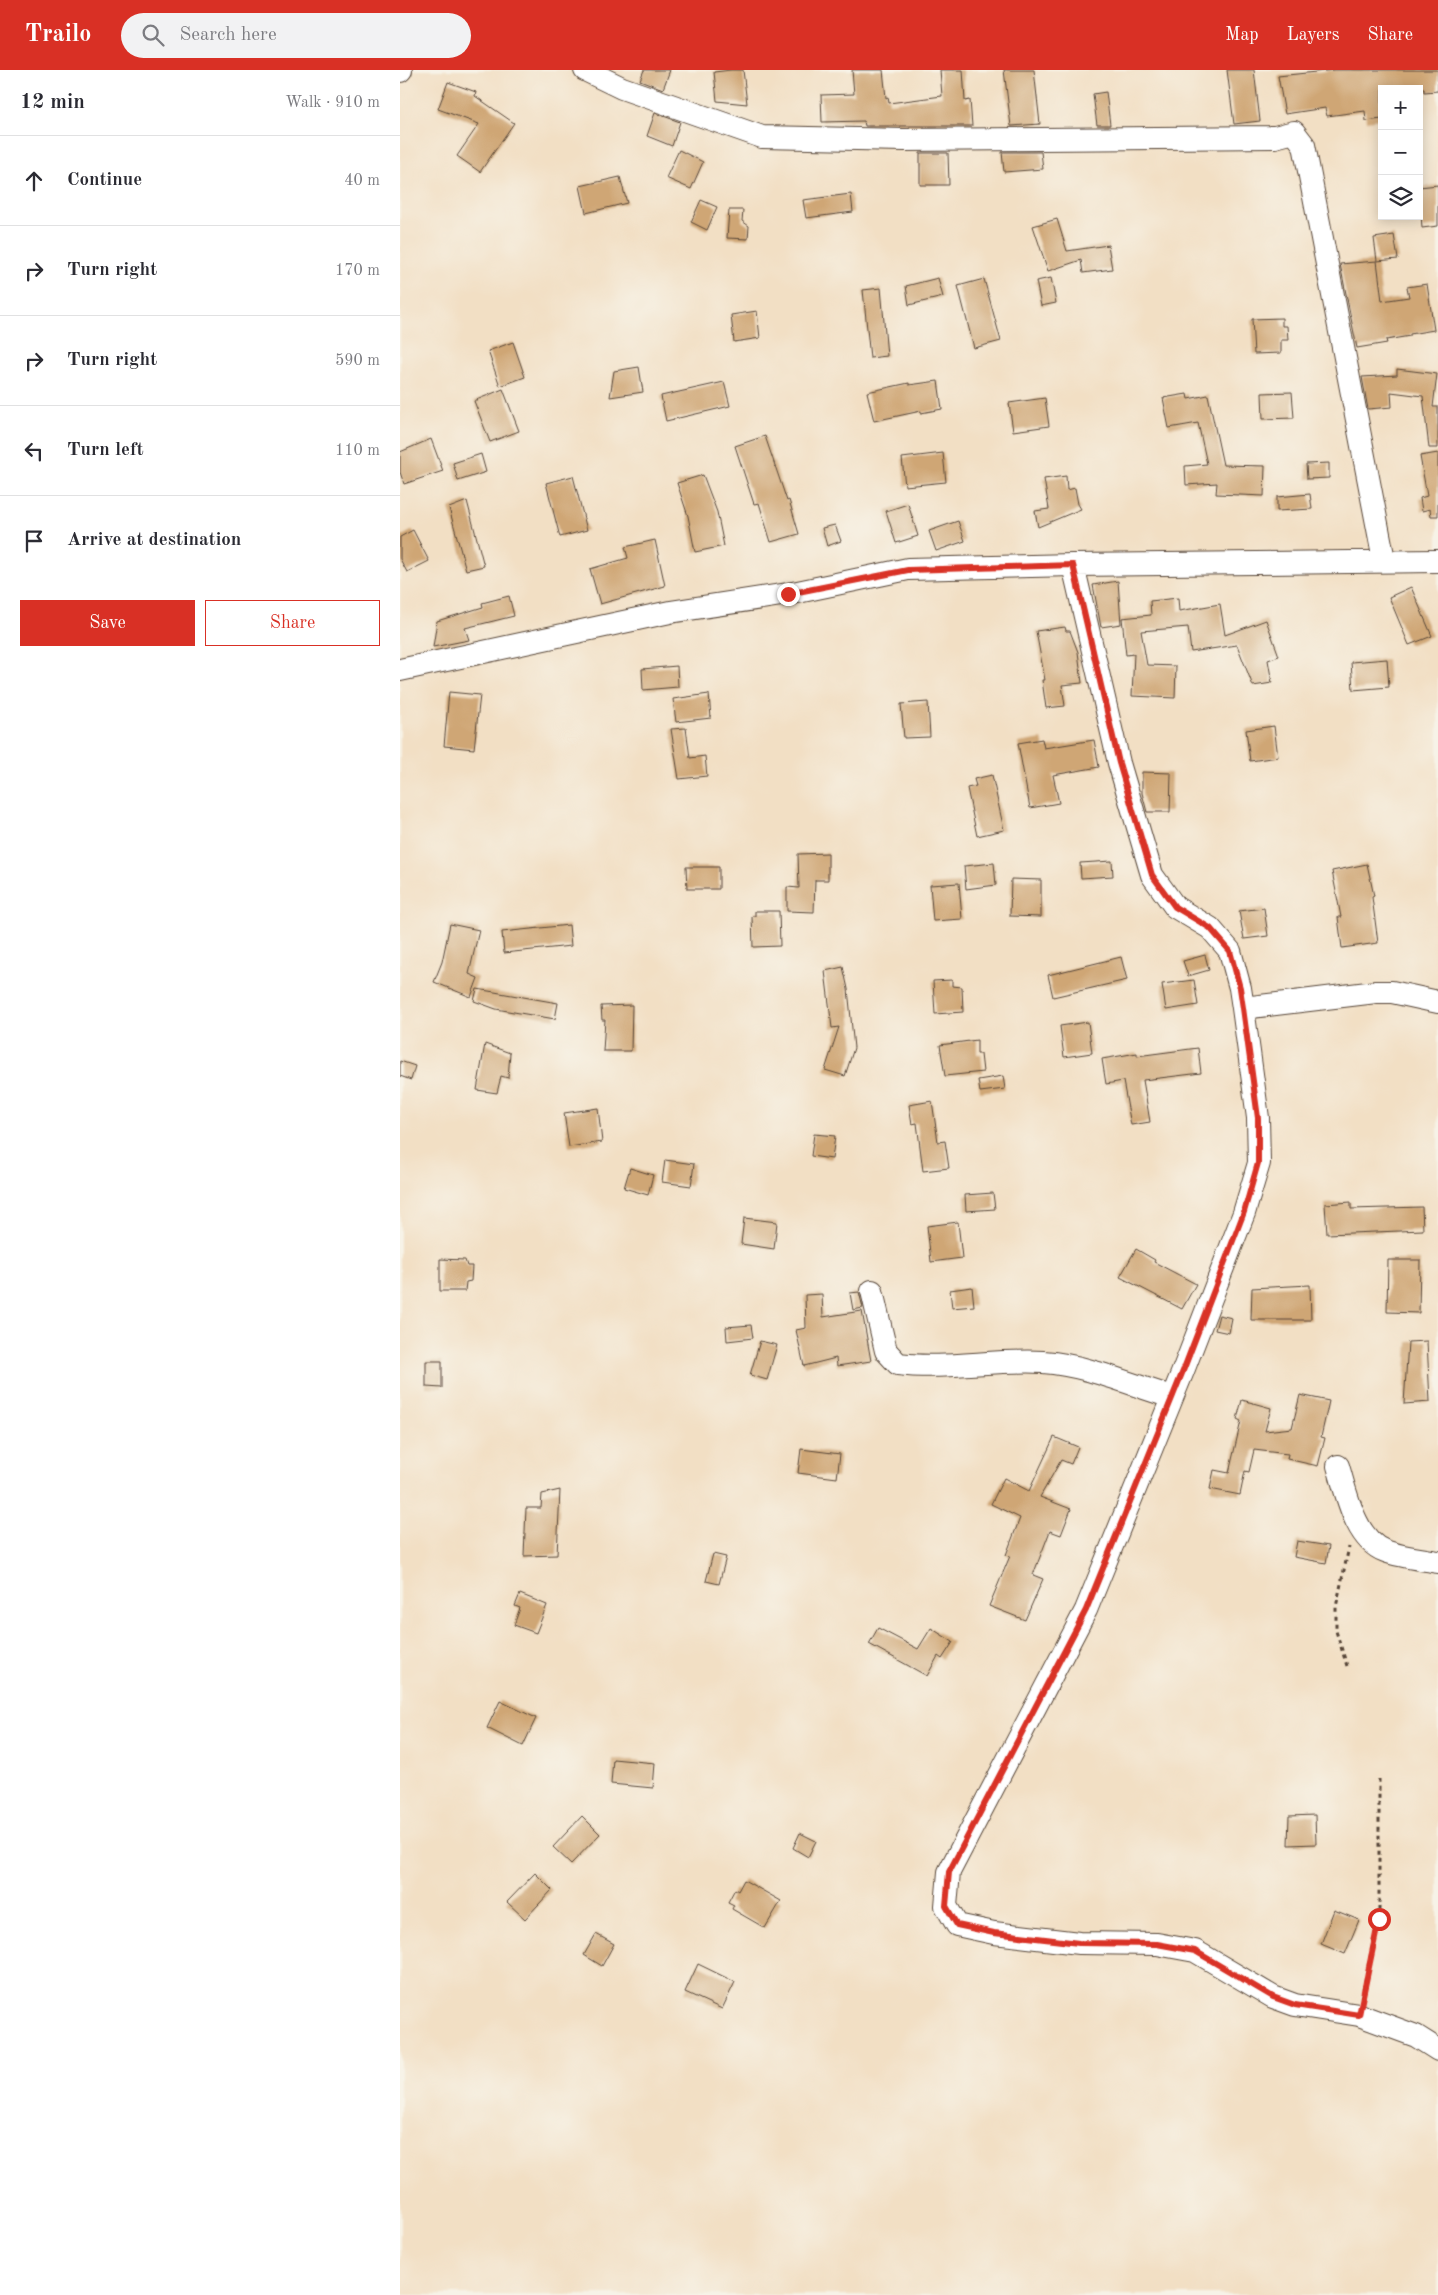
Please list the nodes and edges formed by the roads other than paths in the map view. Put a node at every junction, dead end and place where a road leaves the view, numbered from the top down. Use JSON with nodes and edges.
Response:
{"nodes":[{"id":1,"x":585,"y":70,"type":"edge"},
{"id":2,"x":1384,"y":560,"type":"junction"},
{"id":3,"x":1438,"y":561,"type":"edge"},
{"id":4,"x":1073,"y":565,"type":"junction"},
{"id":5,"x":400,"y":670,"type":"edge"},
{"id":6,"x":1438,"y":1002,"type":"edge"},
{"id":7,"x":1243,"y":1008,"type":"junction"},
{"id":8,"x":872,"y":1291,"type":"dead end"},
{"id":9,"x":1172,"y":1397,"type":"junction"},
{"id":10,"x":1338,"y":1466,"type":"dead end"},
{"id":11,"x":1438,"y":1562,"type":"edge"},
{"id":12,"x":1438,"y":2050,"type":"edge"}],
"edges":[{"from":1,"to":2,"type":"street"},
{"from":2,"to":3,"type":"street"},
{"from":2,"to":4,"type":"street"},
{"from":4,"to":5,"type":"street"},
{"from":4,"to":7,"type":"street"},
{"from":6,"to":7,"type":"street"},
{"from":7,"to":9,"type":"street"},
{"from":8,"to":9,"type":"street"},
{"from":9,"to":12,"type":"street"},
{"from":10,"to":11,"type":"street"}]}
